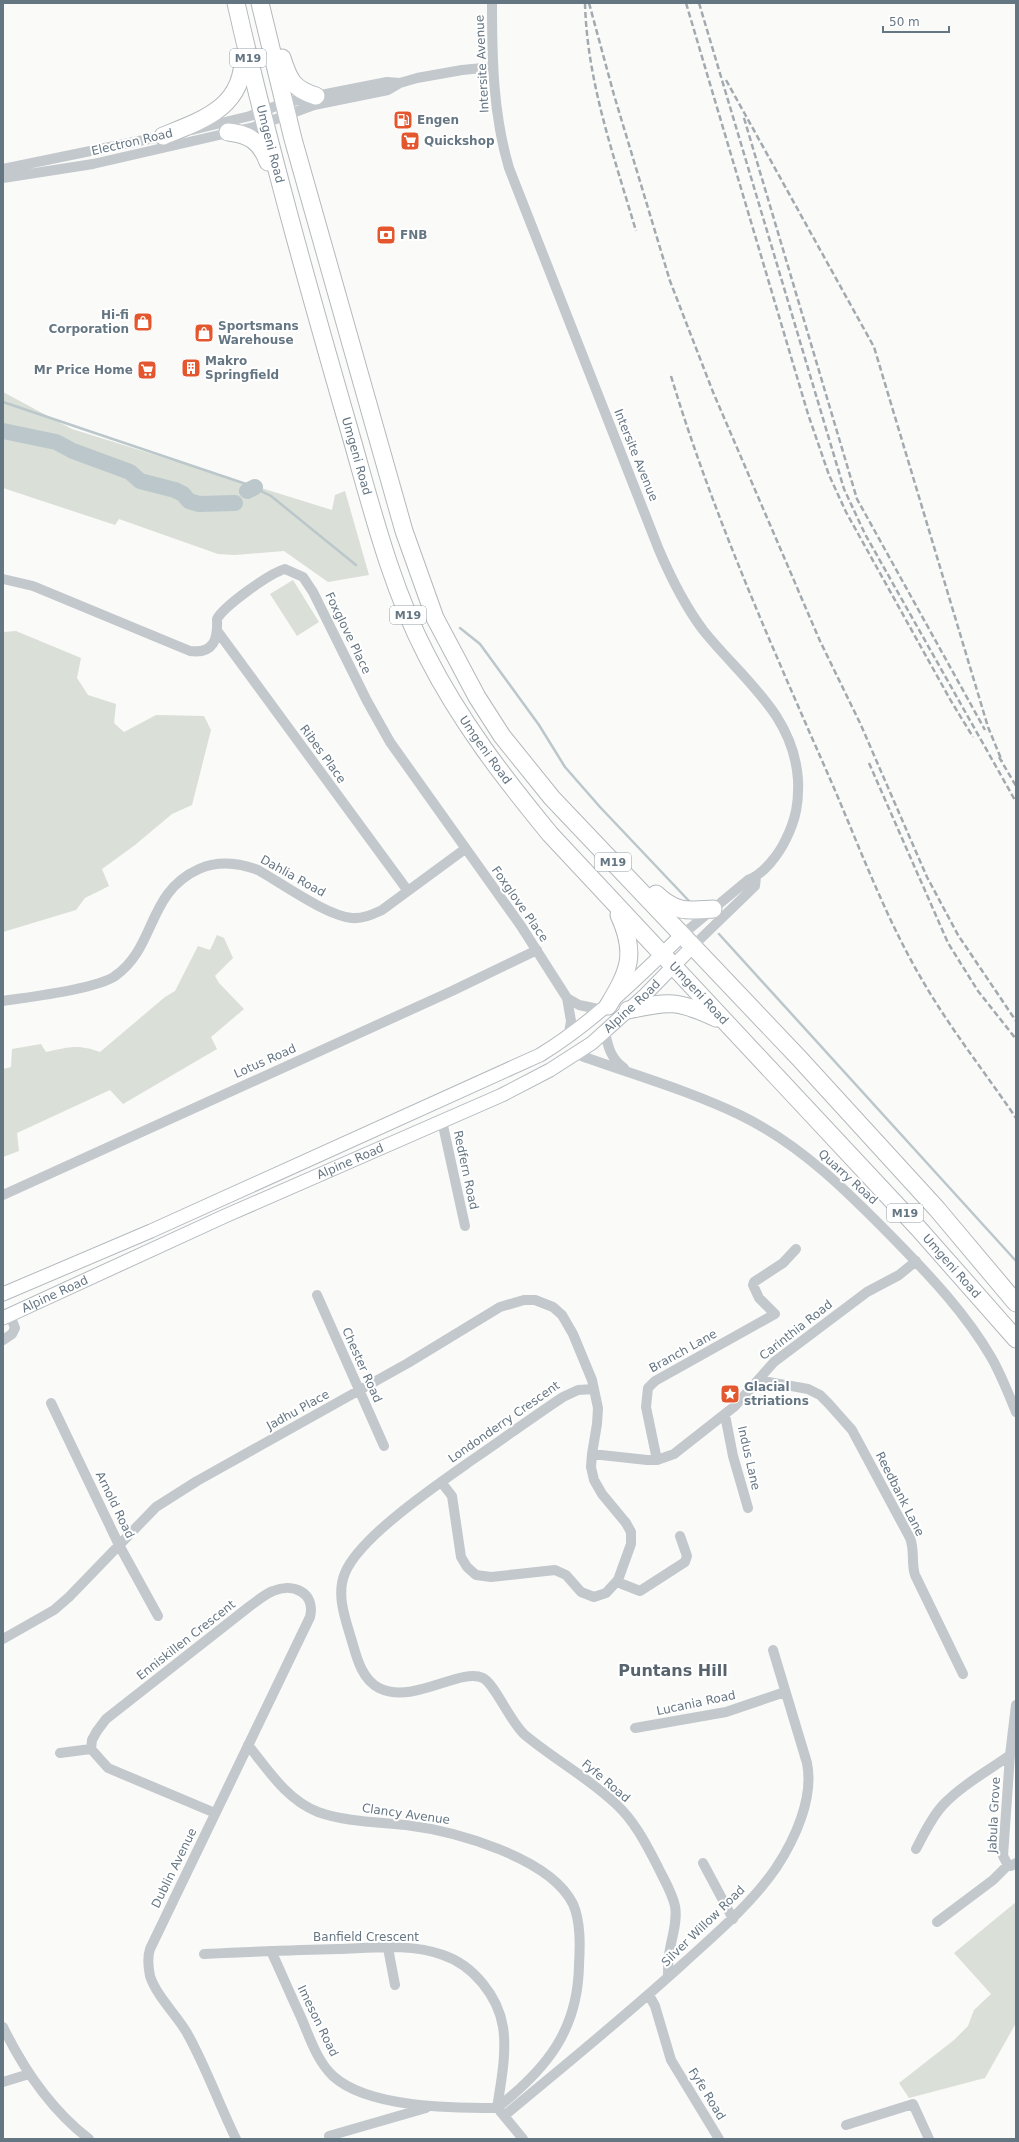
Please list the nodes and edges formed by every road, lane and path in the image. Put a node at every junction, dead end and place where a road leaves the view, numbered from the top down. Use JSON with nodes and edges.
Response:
{"nodes":[{"id":1,"x":236,"y":3,"type":"edge"},
{"id":2,"x":260,"y":3,"type":"edge"},
{"id":3,"x":492,"y":3,"type":"edge"},
{"id":4,"x":266,"y":32,"type":"junction"},
{"id":5,"x":243,"y":34,"type":"junction"},
{"id":6,"x":493,"y":67,"type":"junction"},
{"id":7,"x":400,"y":83,"type":"junction"},
{"id":8,"x":316,"y":96,"type":"junction"},
{"id":9,"x":285,"y":109,"type":"junction"},
{"id":10,"x":263,"y":118,"type":"junction"},
{"id":11,"x":228,"y":132,"type":"junction"},
{"id":12,"x":163,"y":136,"type":"junction"},
{"id":13,"x":3,"y":169,"type":"edge"},
{"id":14,"x":3,"y":178,"type":"edge"},
{"id":15,"x":279,"y":180,"type":"junction"},
{"id":16,"x":3,"y":578,"type":"edge"},
{"id":17,"x":218,"y":632,"type":"junction"},
{"id":18,"x":552,"y":798,"type":"junction"},
{"id":19,"x":464,"y":849,"type":"junction"},
{"id":20,"x":756,"y":877,"type":"junction"},
{"id":21,"x":408,"y":891,"type":"junction"},
{"id":22,"x":614,"y":904,"type":"junction"},
{"id":23,"x":713,"y":909,"type":"junction"},
{"id":24,"x":688,"y":940,"type":"junction"},
{"id":25,"x":537,"y":950,"type":"junction"},
{"id":26,"x":667,"y":961,"type":"junction"},
{"id":27,"x":567,"y":998,"type":"junction"},
{"id":28,"x":3,"y":1001,"type":"edge"},
{"id":29,"x":606,"y":1008,"type":"junction"},
{"id":30,"x":628,"y":1010,"type":"junction"},
{"id":31,"x":728,"y":1025,"type":"junction"},
{"id":32,"x":605,"y":1032,"type":"junction"},
{"id":33,"x":568,"y":1038,"type":"junction"},
{"id":34,"x":576,"y":1054,"type":"junction"},
{"id":35,"x":631,"y":1072,"type":"junction"},
{"id":36,"x":442,"y":1121,"type":"junction"},
{"id":37,"x":3,"y":1195,"type":"edge"},
{"id":38,"x":192,"y":1212,"type":"junction"},
{"id":39,"x":225,"y":1216,"type":"junction"},
{"id":40,"x":465,"y":1226,"type":"dead end"},
{"id":41,"x":796,"y":1249,"type":"dead end"},
{"id":42,"x":916,"y":1261,"type":"junction"},
{"id":43,"x":4,"y":1290,"type":"edge"},
{"id":44,"x":316,"y":1295,"type":"dead end"},
{"id":45,"x":1016,"y":1303,"type":"edge"},
{"id":46,"x":6,"y":1317,"type":"edge"},
{"id":47,"x":1016,"y":1339,"type":"edge"},
{"id":48,"x":3,"y":1340,"type":"edge"},
{"id":49,"x":758,"y":1380,"type":"junction"},
{"id":50,"x":594,"y":1389,"type":"junction"},
{"id":51,"x":358,"y":1391,"type":"junction"},
{"id":52,"x":51,"y":1402,"type":"dead end"},
{"id":53,"x":1016,"y":1412,"type":"edge"},
{"id":54,"x":725,"y":1415,"type":"junction"},
{"id":55,"x":384,"y":1446,"type":"dead end"},
{"id":56,"x":592,"y":1454,"type":"junction"},
{"id":57,"x":657,"y":1460,"type":"junction"},
{"id":58,"x":441,"y":1482,"type":"junction"},
{"id":59,"x":748,"y":1508,"type":"dead end"},
{"id":60,"x":680,"y":1536,"type":"dead end"},
{"id":61,"x":120,"y":1545,"type":"junction"},
{"id":62,"x":617,"y":1582,"type":"junction"},
{"id":63,"x":312,"y":1606,"type":"joint"},
{"id":64,"x":158,"y":1616,"type":"dead end"},
{"id":65,"x":3,"y":1639,"type":"edge"},
{"id":66,"x":773,"y":1650,"type":"dead end"},
{"id":67,"x":963,"y":1674,"type":"dead end"},
{"id":68,"x":482,"y":1677,"type":"joint"},
{"id":69,"x":785,"y":1692,"type":"junction"},
{"id":70,"x":1016,"y":1705,"type":"edge"},
{"id":71,"x":635,"y":1728,"type":"dead end"},
{"id":72,"x":248,"y":1745,"type":"junction"},
{"id":73,"x":91,"y":1749,"type":"junction"},
{"id":74,"x":60,"y":1753,"type":"dead end"},
{"id":75,"x":1010,"y":1755,"type":"junction"},
{"id":76,"x":215,"y":1813,"type":"junction"},
{"id":77,"x":916,"y":1849,"type":"dead end"},
{"id":78,"x":703,"y":1863,"type":"dead end"},
{"id":79,"x":1012,"y":1864,"type":"edge"},
{"id":80,"x":732,"y":1918,"type":"junction"},
{"id":81,"x":937,"y":1922,"type":"dead end"},
{"id":82,"x":388,"y":1948,"type":"junction"},
{"id":83,"x":271,"y":1951,"type":"junction"},
{"id":84,"x":204,"y":1954,"type":"dead end"},
{"id":85,"x":668,"y":1977,"type":"junction"},
{"id":86,"x":395,"y":1985,"type":"dead end"},
{"id":87,"x":649,"y":1995,"type":"junction"},
{"id":88,"x":3,"y":2026,"type":"edge"},
{"id":89,"x":29,"y":2074,"type":"junction"},
{"id":90,"x":3,"y":2082,"type":"edge"},
{"id":91,"x":430,"y":2107,"type":"junction"},
{"id":92,"x":497,"y":2108,"type":"junction"},
{"id":93,"x":504,"y":2116,"type":"junction"},
{"id":94,"x":846,"y":2125,"type":"dead end"},
{"id":95,"x":329,"y":2136,"type":"dead end"},
{"id":96,"x":89,"y":2139,"type":"edge"},
{"id":97,"x":236,"y":2139,"type":"edge"},
{"id":98,"x":523,"y":2139,"type":"edge"},
{"id":99,"x":719,"y":2139,"type":"edge"},
{"id":100,"x":928,"y":2139,"type":"edge"}],
"edges":[{"from":1,"to":5,"type":"highway","name":"Umgeni Road","number":"M19"},
{"from":2,"to":4,"type":"highway","name":"Umgeni Road","number":"M19"},
{"from":3,"to":6,"type":"street","name":"Intersite Avenue"},
{"from":4,"to":8,"type":"highway"},
{"from":4,"to":9,"type":"highway","name":"Umgeni Road","number":"M19"},
{"from":5,"to":10,"type":"highway","name":"Umgeni Road","number":"M19"},
{"from":5,"to":12,"type":"highway"},
{"from":6,"to":7,"type":"street"},
{"from":6,"to":20,"type":"street","name":"Intersite Avenue"},
{"from":7,"to":8,"type":"street"},
{"from":7,"to":9,"type":"street"},
{"from":8,"to":9,"type":"street"},
{"from":9,"to":10,"type":"street"},
{"from":9,"to":18,"type":"highway","name":"Umgeni Road","number":"M19"},
{"from":10,"to":11,"type":"street","name":"Electron Road"},
{"from":10,"to":12,"type":"street","name":"Electron Road"},
{"from":10,"to":15,"type":"highway","name":"Umgeni Road","number":"M19"},
{"from":11,"to":14,"type":"street","name":"Electron Road"},
{"from":11,"to":15,"type":"highway"},
{"from":12,"to":13,"type":"street","name":"Electron Road"},
{"from":15,"to":22,"type":"highway","name":"Umgeni Road","number":"M19"},
{"from":16,"to":17,"type":"street","name":"Foxglove Place"},
{"from":17,"to":19,"type":"street","name":"Foxglove Place"},
{"from":17,"to":21,"type":"street","name":"Ribes Place"},
{"from":18,"to":23,"type":"highway"},
{"from":18,"to":24,"type":"highway","name":"Umgeni Road","number":"M19"},
{"from":19,"to":21,"type":"street","name":"Dahlia Road"},
{"from":19,"to":25,"type":"street","name":"Foxglove Place"},
{"from":20,"to":23,"type":"street","name":"Intersite Avenue"},
{"from":20,"to":24,"type":"street","name":"Intersite Avenue"},
{"from":21,"to":28,"type":"street","name":"Dahlia Road"},
{"from":22,"to":26,"type":"highway","name":"Umgeni Road","number":"M19"},
{"from":22,"to":29,"type":"highway"},
{"from":23,"to":24,"type":"street","name":"Intersite Avenue"},
{"from":24,"to":26,"type":"main road"},
{"from":24,"to":45,"type":"highway","name":"Umgeni Road","number":"M19"},
{"from":25,"to":27,"type":"street","name":"Foxglove Place"},
{"from":25,"to":37,"type":"street","name":"Lotus Road"},
{"from":26,"to":29,"type":"main road","name":"Alpine Road"},
{"from":26,"to":30,"type":"main road","name":"Alpine Road"},
{"from":26,"to":31,"type":"highway","name":"Umgeni Road","number":"M19"},
{"from":27,"to":29,"type":"street"},
{"from":27,"to":33,"type":"street","name":"Foxglove Place"},
{"from":29,"to":33,"type":"main road","name":"Alpine Road"},
{"from":30,"to":31,"type":"highway"},
{"from":30,"to":32,"type":"main road","name":"Alpine Road"},
{"from":31,"to":47,"type":"highway","name":"Umgeni Road","number":"M19"},
{"from":32,"to":34,"type":"main road","name":"Alpine Road"},
{"from":32,"to":35,"type":"street","name":"Quarry Road"},
{"from":33,"to":38,"type":"main road","name":"Alpine Road"},
{"from":34,"to":35,"type":"street","name":"Quarry Road"},
{"from":34,"to":36,"type":"main road","name":"Alpine Road"},
{"from":35,"to":42,"type":"street","name":"Quarry Road"},
{"from":36,"to":39,"type":"main road","name":"Alpine Road"},
{"from":36,"to":40,"type":"street","name":"Redfern Road"},
{"from":38,"to":39,"type":"main road"},
{"from":38,"to":43,"type":"main road","name":"Alpine Road"},
{"from":39,"to":46,"type":"main road","name":"Alpine Road"},
{"from":41,"to":57,"type":"street","name":"Branch Lane"},
{"from":42,"to":49,"type":"street","name":"Carinthia Road"},
{"from":42,"to":53,"type":"street","name":"Quarry Road"},
{"from":44,"to":51,"type":"street","name":"Chester Road"},
{"from":46,"to":48,"type":"street"},
{"from":49,"to":54,"type":"street","name":"Carinthia Road"},
{"from":49,"to":67,"type":"street","name":"Reedbank Lane"},
{"from":50,"to":51,"type":"street","name":"Jadhu Place"},
{"from":50,"to":56,"type":"street"},
{"from":50,"to":58,"type":"street","name":"Londonderry Crescent"},
{"from":51,"to":55,"type":"street","name":"Chester Road"},
{"from":51,"to":61,"type":"street","name":"Jadhu Place"},
{"from":52,"to":61,"type":"street","name":"Arnold Road"},
{"from":54,"to":57,"type":"street","name":"Carinthia Road"},
{"from":54,"to":59,"type":"street","name":"Indus Lane"},
{"from":56,"to":57,"type":"street","name":"Carinthia Road"},
{"from":56,"to":62,"type":"street"},
{"from":58,"to":62,"type":"street"},
{"from":58,"to":68,"type":"street","name":"Londonderry Crescent"},
{"from":60,"to":62,"type":"street"},
{"from":61,"to":64,"type":"street","name":"Arnold Road"},
{"from":61,"to":65,"type":"street","name":"Jadhu Place"},
{"from":63,"to":72,"type":"street","name":"Dublin Avenue"},
{"from":63,"to":73,"type":"street","name":"Enniskillen Crescent"},
{"from":66,"to":69,"type":"street","name":"Silver Willow Road"},
{"from":68,"to":85,"type":"street","name":"Fyfe Road"},
{"from":69,"to":71,"type":"street","name":"Lucania Road"},
{"from":69,"to":80,"type":"street","name":"Silver Willow Road"},
{"from":70,"to":75,"type":"street","name":"Jabula Grove"},
{"from":72,"to":76,"type":"street","name":"Dublin Avenue"},
{"from":72,"to":92,"type":"street","name":"Clancy Avenue"},
{"from":73,"to":74,"type":"street"},
{"from":73,"to":76,"type":"street"},
{"from":75,"to":77,"type":"street"},
{"from":75,"to":79,"type":"street","name":"Jabula Grove"},
{"from":76,"to":97,"type":"street","name":"Dublin Avenue"},
{"from":78,"to":80,"type":"street"},
{"from":79,"to":81,"type":"street"},
{"from":80,"to":85,"type":"street","name":"Silver Willow Road"},
{"from":82,"to":83,"type":"street","name":"Banfield Crescent"},
{"from":82,"to":86,"type":"street"},
{"from":82,"to":92,"type":"street","name":"Banfield Crescent"},
{"from":83,"to":84,"type":"street","name":"Banfield Crescent"},
{"from":83,"to":91,"type":"street","name":"Imeson Road"},
{"from":85,"to":87,"type":"street","name":"Silver Willow Road"},
{"from":87,"to":93,"type":"street","name":"Silver Willow Road"},
{"from":87,"to":99,"type":"street","name":"Fyfe Road"},
{"from":88,"to":89,"type":"street"},
{"from":89,"to":90,"type":"street"},
{"from":89,"to":96,"type":"street"},
{"from":91,"to":92,"type":"street","name":"Imeson Road"},
{"from":91,"to":95,"type":"street"},
{"from":92,"to":93,"type":"street"},
{"from":93,"to":98,"type":"street"},
{"from":94,"to":100,"type":"street"}]}
